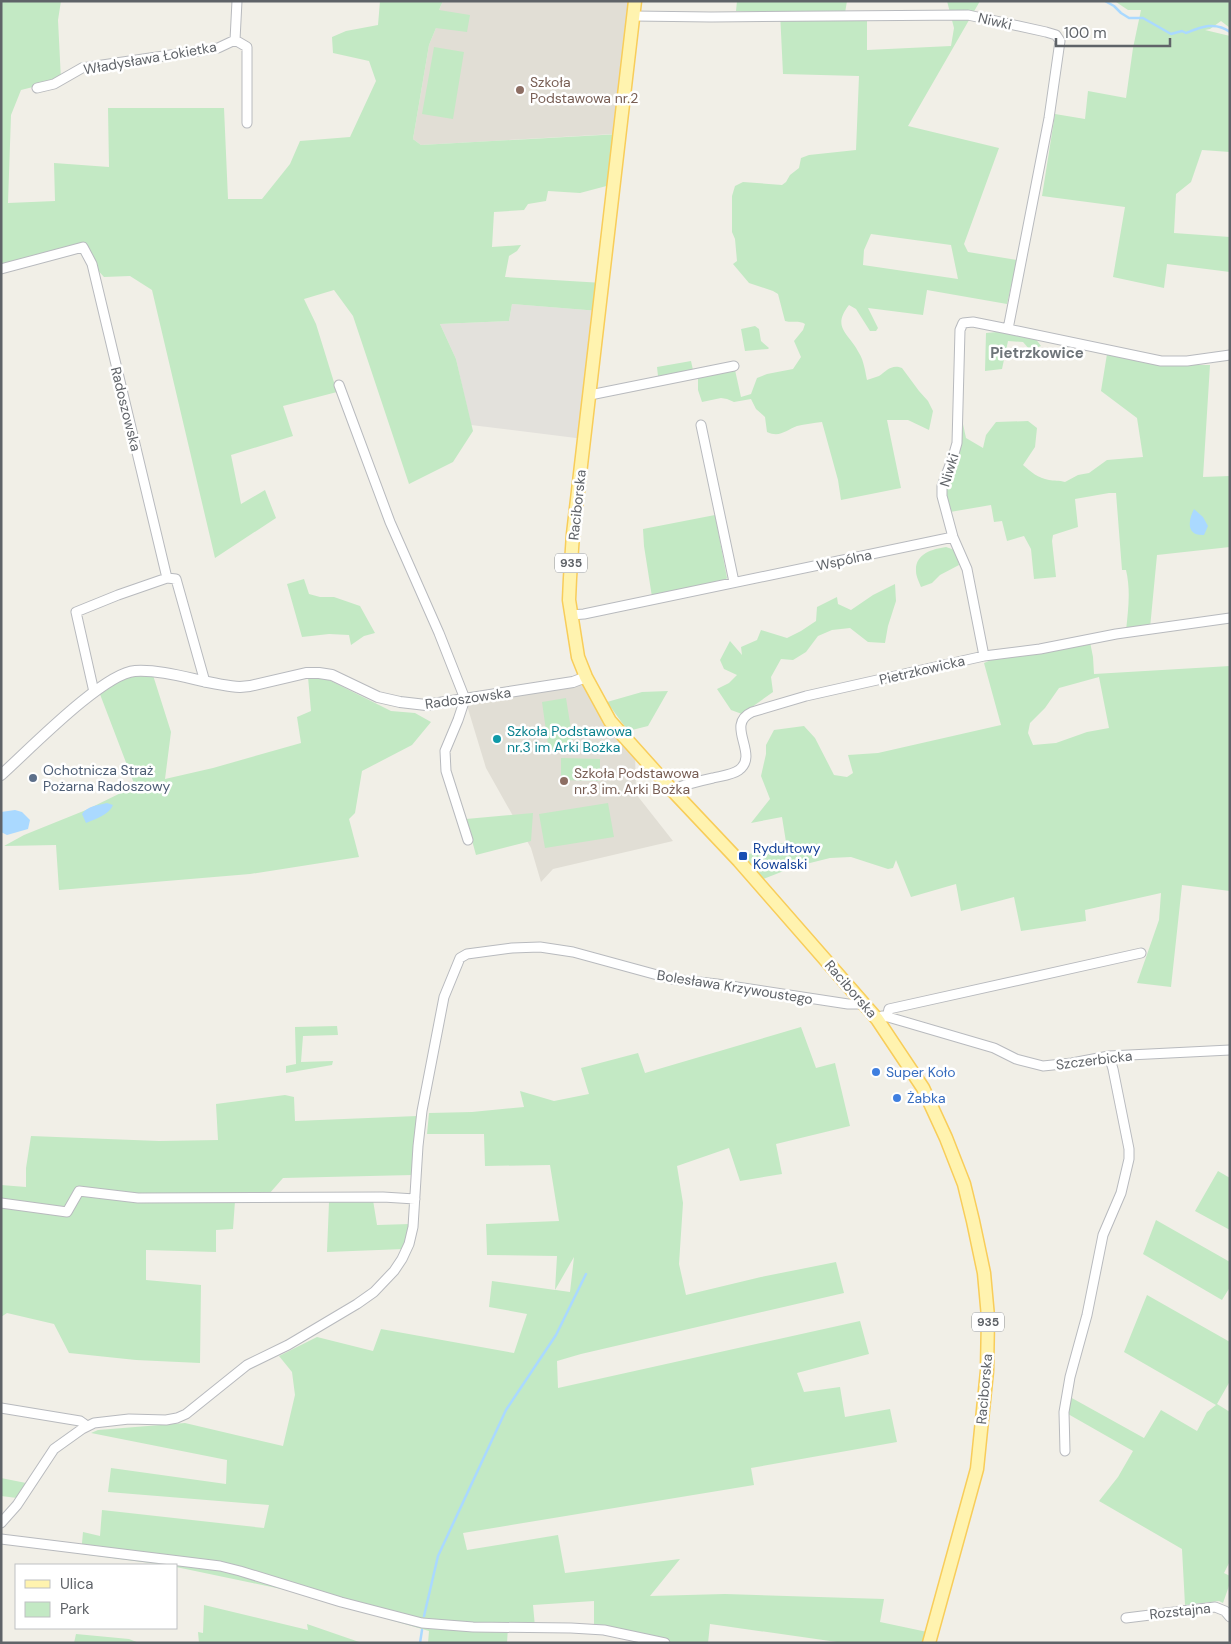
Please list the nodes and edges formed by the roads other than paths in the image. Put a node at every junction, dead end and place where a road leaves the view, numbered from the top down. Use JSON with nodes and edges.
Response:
{"nodes":[{"id":1,"x":237,"y":1,"type":"edge"},
{"id":2,"x":635,"y":1,"type":"edge"},
{"id":3,"x":634,"y":16,"type":"junction"},
{"id":4,"x":235,"y":40,"type":"junction"},
{"id":5,"x":37,"y":88,"type":"dead end"},
{"id":6,"x":247,"y":123,"type":"dead end"},
{"id":7,"x":1,"y":269,"type":"edge"},
{"id":8,"x":1008,"y":329,"type":"junction"},
{"id":9,"x":1230,"y":355,"type":"edge"},
{"id":10,"x":734,"y":366,"type":"dead end"},
{"id":11,"x":339,"y":385,"type":"dead end"},
{"id":12,"x":590,"y":395,"type":"junction"},
{"id":13,"x":701,"y":425,"type":"dead end"},
{"id":14,"x":953,"y":537,"type":"junction"},
{"id":15,"x":167,"y":578,"type":"junction"},
{"id":16,"x":734,"y":582,"type":"junction"},
{"id":17,"x":571,"y":615,"type":"junction"},
{"id":18,"x":1230,"y":618,"type":"edge"},
{"id":19,"x":984,"y":656,"type":"junction"},
{"id":20,"x":586,"y":677,"type":"junction"},
{"id":21,"x":205,"y":682,"type":"junction"},
{"id":22,"x":94,"y":692,"type":"junction"},
{"id":23,"x":465,"y":699,"type":"junction"},
{"id":24,"x":1,"y":776,"type":"edge"},
{"id":25,"x":672,"y":790,"type":"junction"},
{"id":26,"x":468,"y":840,"type":"dead end"},
{"id":27,"x":1141,"y":953,"type":"dead end"},
{"id":28,"x":865,"y":1004,"type":"junction"},
{"id":29,"x":882,"y":1018,"type":"junction"},
{"id":30,"x":1230,"y":1050,"type":"edge"},
{"id":31,"x":1108,"y":1056,"type":"junction"},
{"id":32,"x":415,"y":1199,"type":"junction"},
{"id":33,"x":1,"y":1203,"type":"edge"},
{"id":34,"x":1,"y":1408,"type":"edge"},
{"id":35,"x":87,"y":1426,"type":"junction"},
{"id":36,"x":1065,"y":1450,"type":"dead end"},
{"id":37,"x":1,"y":1524,"type":"edge"},
{"id":38,"x":1,"y":1539,"type":"edge"},
{"id":39,"x":1230,"y":1617,"type":"edge"},
{"id":40,"x":1126,"y":1618,"type":"dead end"},
{"id":41,"x":666,"y":1643,"type":"edge"},
{"id":42,"x":929,"y":1643,"type":"edge"}],
"edges":[{"from":1,"to":4,"type":"street","name":"Władysława Łokietka"},
{"from":2,"to":3,"type":"main road","name":"Raciborska","number":"935"},
{"from":3,"to":8,"type":"street","name":"Niwki"},
{"from":3,"to":12,"type":"main road","name":"Raciborska","number":"935"},
{"from":4,"to":5,"type":"street","name":"Władysława Łokietka"},
{"from":4,"to":6,"type":"street","name":"Władysława Łokietka"},
{"from":7,"to":15,"type":"street","name":"Radoszowska"},
{"from":8,"to":9,"type":"street","name":"Niwki"},
{"from":8,"to":14,"type":"street","name":"Niwki"},
{"from":10,"to":12,"type":"street"},
{"from":11,"to":23,"type":"street"},
{"from":12,"to":17,"type":"main road","name":"Raciborska","number":"935"},
{"from":13,"to":16,"type":"street"},
{"from":14,"to":16,"type":"street","name":"Wspólna"},
{"from":14,"to":19,"type":"street","name":"Niwki"},
{"from":15,"to":21,"type":"street","name":"Radoszowska"},
{"from":15,"to":22,"type":"street"},
{"from":16,"to":17,"type":"street","name":"Wspólna"},
{"from":17,"to":20,"type":"main road","name":"Raciborska","number":"935"},
{"from":18,"to":19,"type":"street","name":"Pietrzkowicka"},
{"from":19,"to":25,"type":"street","name":"Pietrzkowicka"},
{"from":20,"to":23,"type":"street","name":"Radoszowska"},
{"from":20,"to":25,"type":"main road","name":"Raciborska","number":"935"},
{"from":21,"to":22,"type":"street","name":"Radoszowska"},
{"from":21,"to":23,"type":"street","name":"Radoszowska"},
{"from":22,"to":24,"type":"street","name":"Radoszowska"},
{"from":23,"to":26,"type":"street"},
{"from":25,"to":28,"type":"main road","name":"Raciborska","number":"935"},
{"from":27,"to":29,"type":"street","name":"Raciborska"},
{"from":28,"to":29,"type":"main road","name":"Raciborska","number":"935"},
{"from":28,"to":32,"type":"street","name":"Bolesława Krzywoustego"},
{"from":29,"to":31,"type":"street","name":"Szczerbicka"},
{"from":29,"to":42,"type":"main road","name":"Raciborska","number":"935"},
{"from":30,"to":31,"type":"street","name":"Szczerbicka"},
{"from":31,"to":36,"type":"street"},
{"from":32,"to":33,"type":"street"},
{"from":32,"to":35,"type":"street","name":"Bolesława Krzywoustego"},
{"from":34,"to":35,"type":"street"},
{"from":35,"to":37,"type":"street","name":"Bolesława Krzywoustego"},
{"from":38,"to":41,"type":"street"},
{"from":39,"to":40,"type":"street","name":"Rozstajna"}]}
